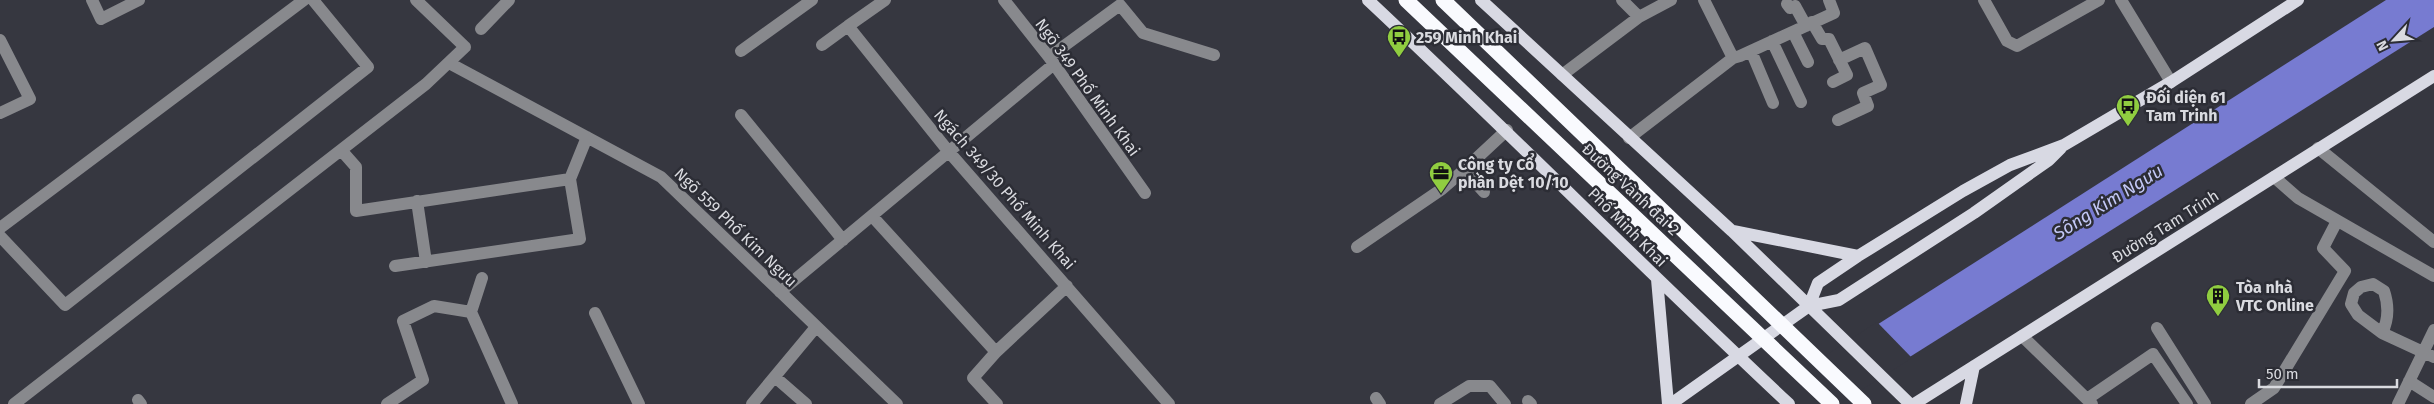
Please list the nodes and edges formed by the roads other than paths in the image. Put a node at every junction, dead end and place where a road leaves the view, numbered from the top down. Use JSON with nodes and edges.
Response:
{"nodes":[{"id":1,"x":92,"y":0,"type":"edge"},
{"id":2,"x":139,"y":0,"type":"edge"},
{"id":3,"x":304,"y":0,"type":"edge"},
{"id":4,"x":313,"y":0,"type":"edge"},
{"id":5,"x":416,"y":0,"type":"edge"},
{"id":6,"x":509,"y":0,"type":"edge"},
{"id":7,"x":812,"y":0,"type":"edge"},
{"id":8,"x":886,"y":0,"type":"edge"},
{"id":9,"x":1004,"y":0,"type":"edge"},
{"id":10,"x":1368,"y":0,"type":"edge"},
{"id":11,"x":1406,"y":0,"type":"edge"},
{"id":12,"x":1443,"y":0,"type":"edge"},
{"id":13,"x":1481,"y":0,"type":"edge"},
{"id":14,"x":1622,"y":0,"type":"edge"},
{"id":15,"x":1671,"y":0,"type":"edge"},
{"id":16,"x":1704,"y":0,"type":"edge"},
{"id":17,"x":1829,"y":0,"type":"edge"},
{"id":18,"x":1984,"y":0,"type":"edge"},
{"id":19,"x":2099,"y":0,"type":"edge"},
{"id":20,"x":2122,"y":0,"type":"edge"},
{"id":21,"x":2298,"y":0,"type":"edge"},
{"id":22,"x":1787,"y":4,"type":"dead end"},
{"id":23,"x":1639,"y":17,"type":"junction"},
{"id":24,"x":1809,"y":24,"type":"junction"},
{"id":25,"x":848,"y":26,"type":"junction"},
{"id":26,"x":481,"y":29,"type":"dead end"},
{"id":27,"x":1793,"y":32,"type":"junction"},
{"id":28,"x":0,"y":40,"type":"edge"},
{"id":29,"x":1772,"y":41,"type":"junction"},
{"id":30,"x":822,"y":45,"type":"dead end"},
{"id":31,"x":741,"y":51,"type":"dead end"},
{"id":32,"x":1751,"y":51,"type":"junction"},
{"id":33,"x":1214,"y":55,"type":"dead end"},
{"id":34,"x":1733,"y":58,"type":"junction"},
{"id":35,"x":1052,"y":60,"type":"junction"},
{"id":36,"x":1840,"y":60,"type":"junction"},
{"id":37,"x":1808,"y":62,"type":"dead end"},
{"id":38,"x":449,"y":63,"type":"junction"},
{"id":39,"x":1562,"y":75,"type":"junction"},
{"id":40,"x":2434,"y":76,"type":"edge"},
{"id":41,"x":1833,"y":82,"type":"dead end"},
{"id":42,"x":2171,"y":82,"type":"junction"},
{"id":43,"x":1801,"y":102,"type":"dead end"},
{"id":44,"x":1773,"y":103,"type":"dead end"},
{"id":45,"x":0,"y":113,"type":"edge"},
{"id":46,"x":740,"y":115,"type":"dead end"},
{"id":47,"x":1838,"y":120,"type":"dead end"},
{"id":48,"x":1507,"y":130,"type":"junction"},
{"id":49,"x":586,"y":136,"type":"junction"},
{"id":50,"x":1629,"y":138,"type":"junction"},
{"id":51,"x":2064,"y":145,"type":"junction"},
{"id":52,"x":2318,"y":148,"type":"junction"},
{"id":53,"x":341,"y":150,"type":"junction"},
{"id":54,"x":949,"y":152,"type":"junction"},
{"id":55,"x":1464,"y":170,"type":"junction"},
{"id":56,"x":2274,"y":177,"type":"junction"},
{"id":57,"x":570,"y":179,"type":"junction"},
{"id":58,"x":1484,"y":192,"type":"dead end"},
{"id":59,"x":1145,"y":193,"type":"dead end"},
{"id":60,"x":417,"y":201,"type":"junction"},
{"id":61,"x":872,"y":216,"type":"junction"},
{"id":62,"x":2337,"y":221,"type":"junction"},
{"id":63,"x":0,"y":228,"type":"edge"},
{"id":64,"x":1732,"y":231,"type":"junction"},
{"id":65,"x":0,"y":236,"type":"edge"},
{"id":66,"x":843,"y":240,"type":"junction"},
{"id":67,"x":2434,"y":242,"type":"edge"},
{"id":68,"x":1358,"y":247,"type":"dead end"},
{"id":69,"x":1858,"y":256,"type":"junction"},
{"id":70,"x":426,"y":262,"type":"junction"},
{"id":71,"x":395,"y":266,"type":"dead end"},
{"id":72,"x":2434,"y":276,"type":"edge"},
{"id":73,"x":482,"y":278,"type":"dead end"},
{"id":74,"x":1657,"y":280,"type":"junction"},
{"id":75,"x":1067,"y":286,"type":"junction"},
{"id":76,"x":780,"y":292,"type":"junction"},
{"id":77,"x":1809,"y":306,"type":"junction"},
{"id":78,"x":472,"y":312,"type":"junction"},
{"id":79,"x":594,"y":313,"type":"dead end"},
{"id":80,"x":816,"y":326,"type":"junction"},
{"id":81,"x":2157,"y":328,"type":"dead end"},
{"id":82,"x":2434,"y":331,"type":"edge"},
{"id":83,"x":2382,"y":333,"type":"dead end"},
{"id":84,"x":2022,"y":336,"type":"junction"},
{"id":85,"x":996,"y":352,"type":"junction"},
{"id":86,"x":2428,"y":354,"type":"edge"},
{"id":87,"x":1738,"y":357,"type":"junction"},
{"id":88,"x":1974,"y":366,"type":"junction"},
{"id":89,"x":775,"y":377,"type":"junction"},
{"id":90,"x":2409,"y":381,"type":"junction"},
{"id":91,"x":2434,"y":397,"type":"edge"},
{"id":92,"x":2090,"y":402,"type":"edge"},
{"id":93,"x":14,"y":404,"type":"edge"},
{"id":94,"x":388,"y":404,"type":"edge"},
{"id":95,"x":512,"y":404,"type":"edge"},
{"id":96,"x":639,"y":404,"type":"edge"},
{"id":97,"x":752,"y":404,"type":"edge"},
{"id":98,"x":806,"y":404,"type":"edge"},
{"id":99,"x":897,"y":404,"type":"edge"},
{"id":100,"x":997,"y":404,"type":"edge"},
{"id":101,"x":1170,"y":404,"type":"edge"},
{"id":102,"x":1440,"y":404,"type":"edge"},
{"id":103,"x":1505,"y":404,"type":"edge"},
{"id":104,"x":1670,"y":404,"type":"edge"},
{"id":105,"x":1789,"y":404,"type":"edge"},
{"id":106,"x":1832,"y":404,"type":"edge"},
{"id":107,"x":1864,"y":404,"type":"edge"},
{"id":108,"x":1912,"y":404,"type":"edge"},
{"id":109,"x":1966,"y":404,"type":"edge"},
{"id":110,"x":2187,"y":404,"type":"edge"},
{"id":111,"x":2205,"y":404,"type":"edge"},
{"id":112,"x":2251,"y":404,"type":"edge"},
{"id":113,"x":2398,"y":404,"type":"edge"}],
"edges":[{"from":1,"to":2,"type":"street"},
{"from":3,"to":63,"type":"street"},
{"from":4,"to":65,"type":"street"},
{"from":5,"to":38,"type":"street"},
{"from":6,"to":26,"type":"street"},
{"from":7,"to":31,"type":"street"},
{"from":8,"to":25,"type":"street"},
{"from":9,"to":35,"type":"street","name":"Ngõ 349 Phố Minh Khai"},
{"from":10,"to":48,"type":"main road","name":"Phố Minh Khai"},
{"from":11,"to":106,"type":"highway","name":"Đường Vành đai 2","bridge":true},
{"from":12,"to":107,"type":"highway","name":"Đường Vành đai 2","bridge":true},
{"from":13,"to":39,"type":"main road"},
{"from":14,"to":23,"type":"street"},
{"from":15,"to":23,"type":"street"},
{"from":16,"to":34,"type":"street"},
{"from":17,"to":24,"type":"street"},
{"from":18,"to":19,"type":"street"},
{"from":20,"to":42,"type":"street"},
{"from":21,"to":42,"type":"main road"},
{"from":22,"to":24,"type":"street"},
{"from":23,"to":39,"type":"street"},
{"from":24,"to":27,"type":"street"},
{"from":24,"to":36,"type":"street"},
{"from":25,"to":30,"type":"street"},
{"from":25,"to":54,"type":"street","name":"Ngách 349/30 Phố Minh Khai"},
{"from":27,"to":29,"type":"street"},
{"from":27,"to":37,"type":"street"},
{"from":28,"to":45,"type":"street"},
{"from":29,"to":32,"type":"street"},
{"from":29,"to":43,"type":"street"},
{"from":32,"to":34,"type":"street"},
{"from":32,"to":44,"type":"street"},
{"from":33,"to":35,"type":"street"},
{"from":34,"to":50,"type":"street"},
{"from":35,"to":54,"type":"street"},
{"from":35,"to":59,"type":"street","name":"Ngõ 349 Phố Minh Khai"},
{"from":36,"to":41,"type":"street"},
{"from":36,"to":47,"type":"street"},
{"from":38,"to":49,"type":"street","name":"Ngõ 559 Phố Kim Ngưu"},
{"from":38,"to":53,"type":"street"},
{"from":39,"to":50,"type":"main road"},
{"from":40,"to":52,"type":"main road","name":"Đường Tam Trinh"},
{"from":42,"to":51,"type":"main road"},
{"from":46,"to":66,"type":"street"},
{"from":48,"to":55,"type":"street"},
{"from":48,"to":74,"type":"main road","name":"Phố Minh Khai"},
{"from":49,"to":57,"type":"street"},
{"from":49,"to":76,"type":"street","name":"Ngõ 559 Phố Kim Ngưu"},
{"from":50,"to":64,"type":"main road"},
{"from":51,"to":69,"type":"main road"},
{"from":51,"to":77,"type":"main road"},
{"from":52,"to":56,"type":"main road","name":"Đường Tam Trinh"},
{"from":52,"to":67,"type":"street"},
{"from":53,"to":60,"type":"street"},
{"from":53,"to":93,"type":"street"},
{"from":54,"to":61,"type":"street"},
{"from":54,"to":75,"type":"street","name":"Ngách 349/30 Phố Minh Khai"},
{"from":55,"to":58,"type":"street"},
{"from":55,"to":68,"type":"street"},
{"from":56,"to":62,"type":"street"},
{"from":56,"to":84,"type":"main road","name":"Đường Tam Trinh"},
{"from":57,"to":60,"type":"street"},
{"from":57,"to":70,"type":"street"},
{"from":60,"to":70,"type":"street"},
{"from":61,"to":66,"type":"street"},
{"from":61,"to":85,"type":"street"},
{"from":62,"to":72,"type":"street"},
{"from":62,"to":112,"type":"street"},
{"from":64,"to":69,"type":"main road"},
{"from":64,"to":77,"type":"main road"},
{"from":66,"to":76,"type":"street"},
{"from":69,"to":77,"type":"main road"},
{"from":70,"to":71,"type":"street"},
{"from":73,"to":78,"type":"street"},
{"from":74,"to":87,"type":"main road","name":"Phố Minh Khai"},
{"from":74,"to":104,"type":"main road"},
{"from":75,"to":85,"type":"street"},
{"from":75,"to":101,"type":"street","name":"Ngách 349/30 Phố Minh Khai"},
{"from":76,"to":80,"type":"street","name":"Ngõ 559 Phố Kim Ngưu"},
{"from":77,"to":87,"type":"main road"},
{"from":77,"to":108,"type":"main road"},
{"from":78,"to":94,"type":"street"},
{"from":78,"to":95,"type":"street"},
{"from":79,"to":96,"type":"street"},
{"from":80,"to":89,"type":"street"},
{"from":80,"to":99,"type":"street","name":"Ngõ 559 Phố Kim Ngưu"},
{"from":81,"to":111,"type":"street"},
{"from":82,"to":86,"type":"street"},
{"from":83,"to":86,"type":"street"},
{"from":84,"to":88,"type":"main road","name":"Đường Tam Trinh"},
{"from":84,"to":92,"type":"street"},
{"from":85,"to":100,"type":"street"},
{"from":86,"to":90,"type":"street"},
{"from":87,"to":104,"type":"main road"},
{"from":87,"to":105,"type":"main road","name":"Phố Minh Khai"},
{"from":88,"to":108,"type":"main road","name":"Đường Tam Trinh"},
{"from":88,"to":109,"type":"main road"},
{"from":89,"to":97,"type":"street"},
{"from":89,"to":98,"type":"street"},
{"from":90,"to":91,"type":"street"},
{"from":90,"to":113,"type":"street"},
{"from":92,"to":110,"type":"street"},
{"from":102,"to":103,"type":"street"}]}
